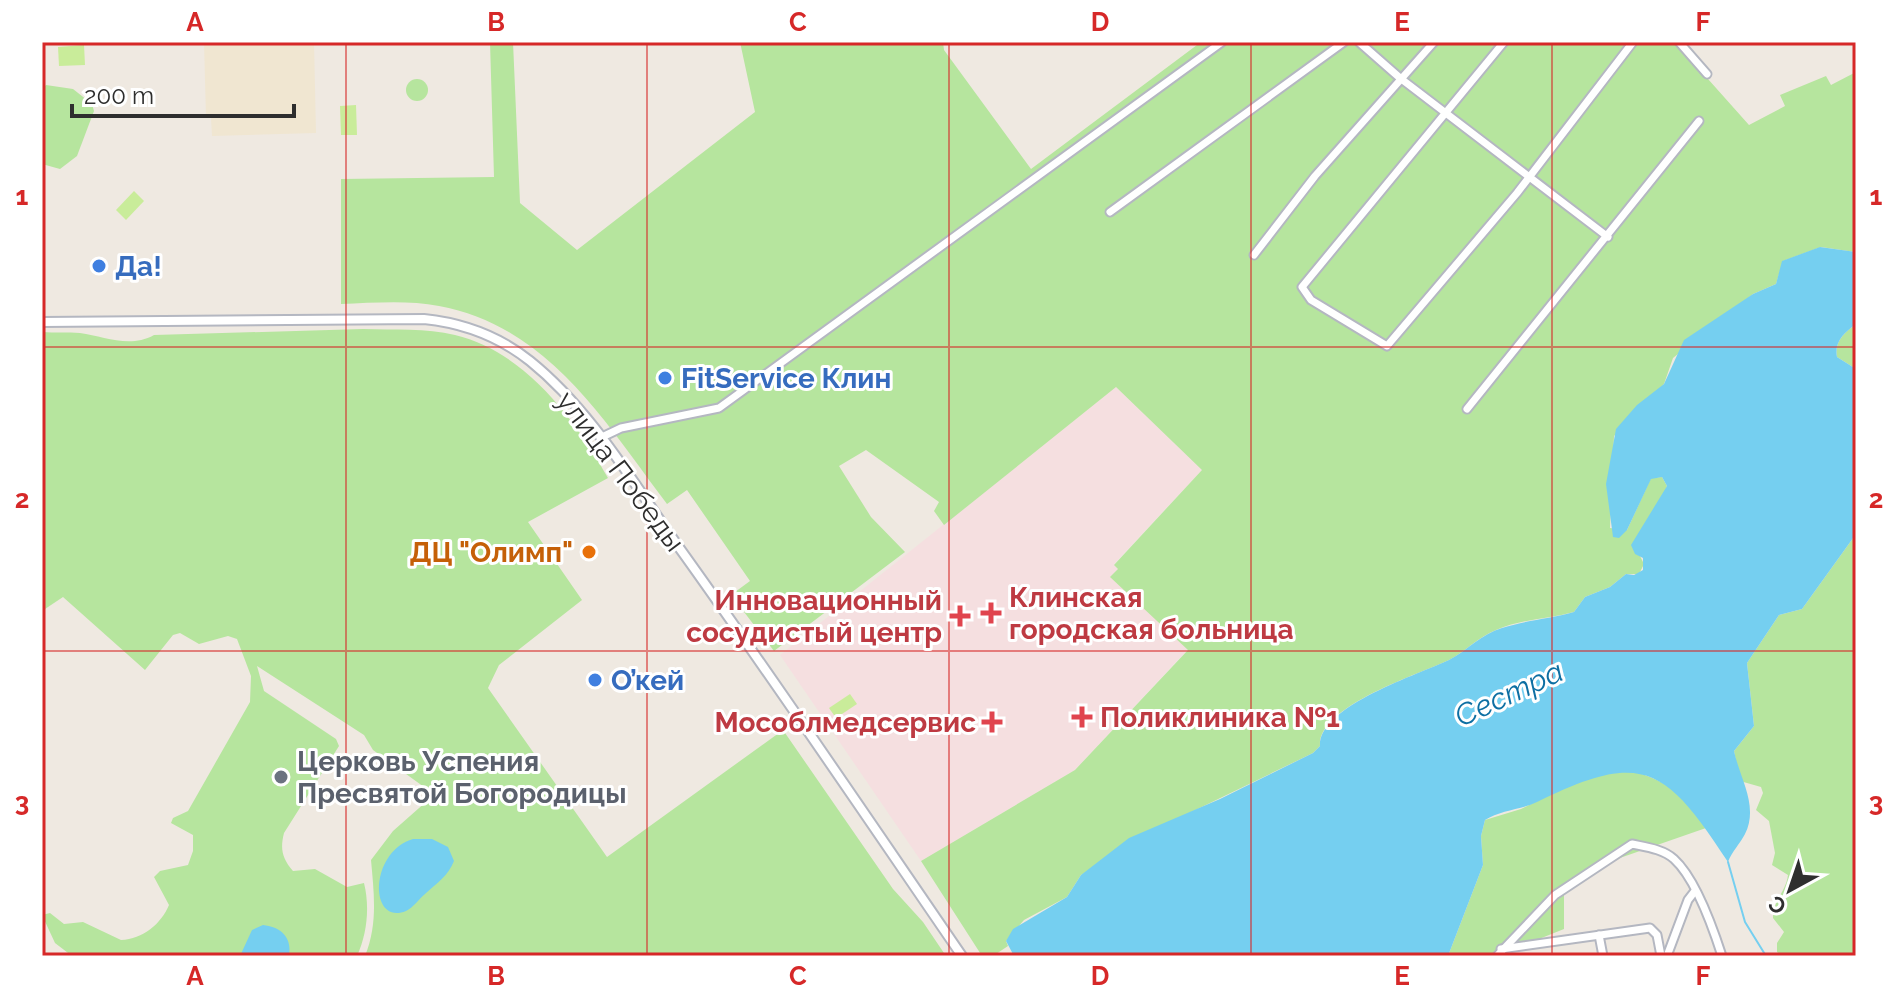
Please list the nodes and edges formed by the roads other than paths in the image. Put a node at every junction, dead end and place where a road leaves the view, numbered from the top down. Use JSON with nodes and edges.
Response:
{"nodes":[{"id":1,"x":1222,"y":42,"type":"edge"},
{"id":2,"x":1344,"y":42,"type":"edge"},
{"id":3,"x":1359,"y":42,"type":"edge"},
{"id":4,"x":1434,"y":42,"type":"edge"},
{"id":5,"x":1504,"y":42,"type":"edge"},
{"id":6,"x":1633,"y":42,"type":"edge"},
{"id":7,"x":1679,"y":42,"type":"edge"},
{"id":8,"x":1707,"y":74,"type":"dead end"},
{"id":9,"x":1400,"y":78,"type":"junction"},
{"id":10,"x":1446,"y":111,"type":"junction"},
{"id":11,"x":1699,"y":121,"type":"dead end"},
{"id":12,"x":1530,"y":176,"type":"junction"},
{"id":13,"x":1110,"y":212,"type":"dead end"},
{"id":14,"x":1608,"y":237,"type":"junction"},
{"id":15,"x":1254,"y":255,"type":"dead end"},
{"id":16,"x":42,"y":322,"type":"edge"},
{"id":17,"x":1467,"y":409,"type":"dead end"},
{"id":18,"x":600,"y":438,"type":"junction"},
{"id":19,"x":1695,"y":891,"type":"junction"},
{"id":20,"x":1599,"y":935,"type":"junction"},
{"id":21,"x":1499,"y":953,"type":"edge"},
{"id":22,"x":962,"y":956,"type":"edge"},
{"id":23,"x":1603,"y":956,"type":"edge"},
{"id":24,"x":1664,"y":956,"type":"edge"},
{"id":25,"x":1722,"y":956,"type":"edge"}],
"edges":[{"from":1,"to":18,"type":"street"},
{"from":2,"to":13,"type":"street"},
{"from":3,"to":9,"type":"street"},
{"from":4,"to":9,"type":"street"},
{"from":5,"to":10,"type":"street"},
{"from":6,"to":12,"type":"street"},
{"from":7,"to":8,"type":"street"},
{"from":9,"to":10,"type":"street"},
{"from":9,"to":15,"type":"street"},
{"from":10,"to":12,"type":"street"},
{"from":10,"to":12,"type":"street"},
{"from":11,"to":14,"type":"street"},
{"from":12,"to":14,"type":"street"},
{"from":14,"to":17,"type":"street"},
{"from":16,"to":18,"type":"street","name":"улица Победы"},
{"from":18,"to":22,"type":"street","name":"улица Победы"},
{"from":19,"to":21,"type":"street"},
{"from":19,"to":24,"type":"street"},
{"from":19,"to":25,"type":"street"},
{"from":20,"to":21,"type":"street"},
{"from":20,"to":23,"type":"street"},
{"from":20,"to":24,"type":"street"}]}
